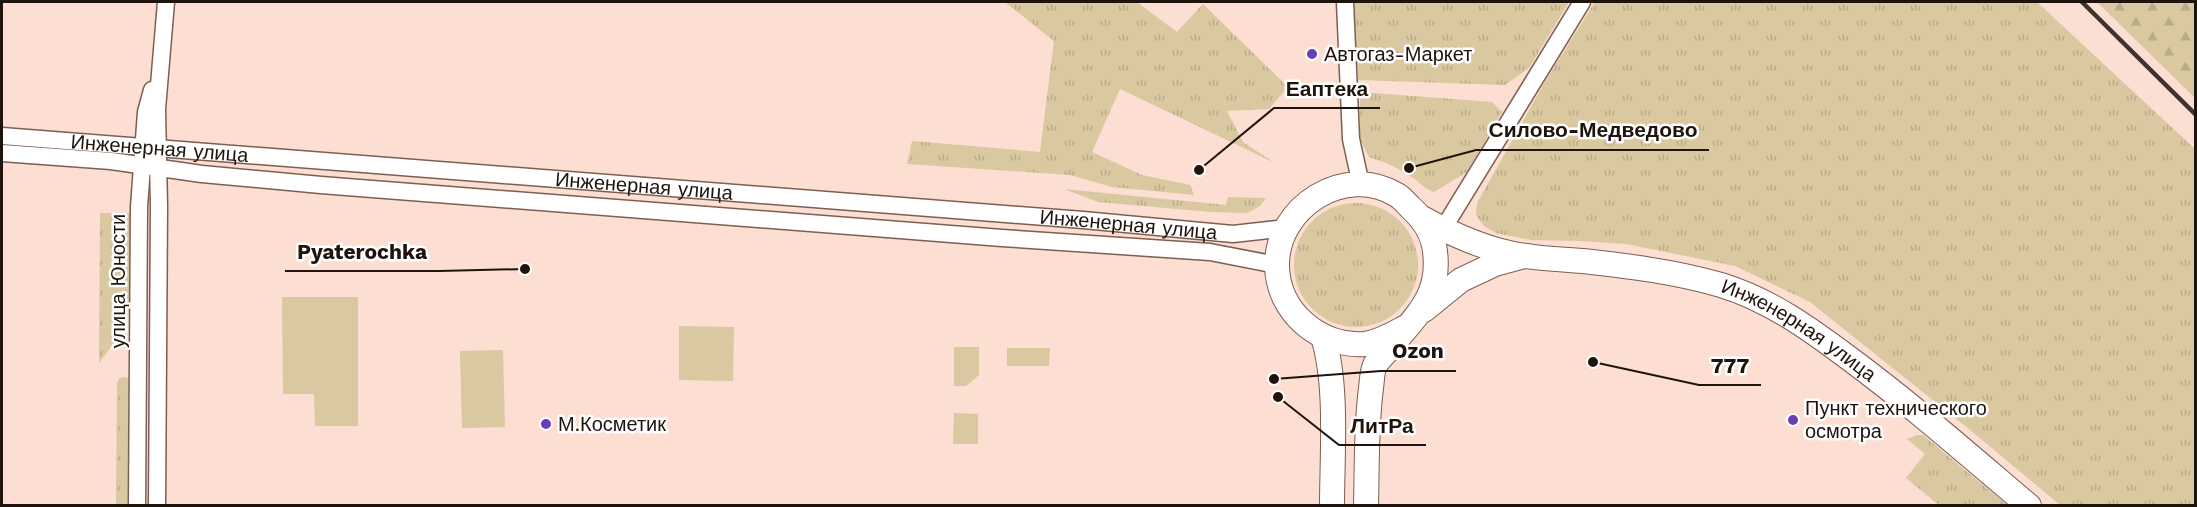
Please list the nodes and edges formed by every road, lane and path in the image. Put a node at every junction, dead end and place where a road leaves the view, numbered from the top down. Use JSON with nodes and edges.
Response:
{"nodes":[{"id":1,"x":166,"y":2,"type":"edge"},
{"id":2,"x":1346,"y":2,"type":"edge"},
{"id":3,"x":1582,"y":2,"type":"edge"},
{"id":4,"x":2,"y":136,"type":"edge"},
{"id":5,"x":151,"y":148,"type":"junction"},
{"id":6,"x":2,"y":153,"type":"edge"},
{"id":7,"x":150,"y":166,"type":"junction"},
{"id":8,"x":1361,"y":184,"type":"junction"},
{"id":9,"x":1432,"y":224,"type":"junction"},
{"id":10,"x":1286,"y":228,"type":"junction"},
{"id":11,"x":1523,"y":256,"type":"junction"},
{"id":12,"x":1277,"y":265,"type":"junction"},
{"id":13,"x":1412,"y":322,"type":"junction"},
{"id":14,"x":1323,"y":336,"type":"junction"},
{"id":15,"x":137,"y":506,"type":"edge"},
{"id":16,"x":157,"y":506,"type":"edge"},
{"id":17,"x":1332,"y":506,"type":"edge"},
{"id":18,"x":1366,"y":506,"type":"edge"},
{"id":19,"x":2029,"y":506,"type":"edge"}],
"edges":[{"from":1,"to":5,"type":"street","name":"улица Юности"},
{"from":2,"to":8,"type":"street"},
{"from":3,"to":9,"type":"street"},
{"from":4,"to":5,"type":"street","name":"Инженерная улица"},
{"from":5,"to":7,"type":"street","name":"улица Юности"},
{"from":5,"to":10,"type":"street","name":"Инженерная улица"},
{"from":6,"to":7,"type":"street","name":"Инженерная улица"},
{"from":7,"to":12,"type":"street","name":"Инженерная улица"},
{"from":7,"to":15,"type":"street","name":"улица Юности"},
{"from":7,"to":16,"type":"street","name":"улица Юности"},
{"from":8,"to":9,"type":"main road","name":"Инженерная улица"},
{"from":8,"to":10,"type":"main road","name":"Инженерная улица"},
{"from":9,"to":11,"type":"main road","name":"Инженерная улица"},
{"from":9,"to":13,"type":"main road","name":"Инженерная улица"},
{"from":10,"to":12,"type":"main road","name":"Инженерная улица"},
{"from":11,"to":13,"type":"main road","name":"Инженерная улица"},
{"from":11,"to":19,"type":"main road","name":"Инженерная улица"},
{"from":12,"to":14,"type":"main road","name":"Инженерная улица"},
{"from":13,"to":14,"type":"main road","name":"Инженерная улица"},
{"from":13,"to":18,"type":"main road"},
{"from":14,"to":17,"type":"main road"}]}
